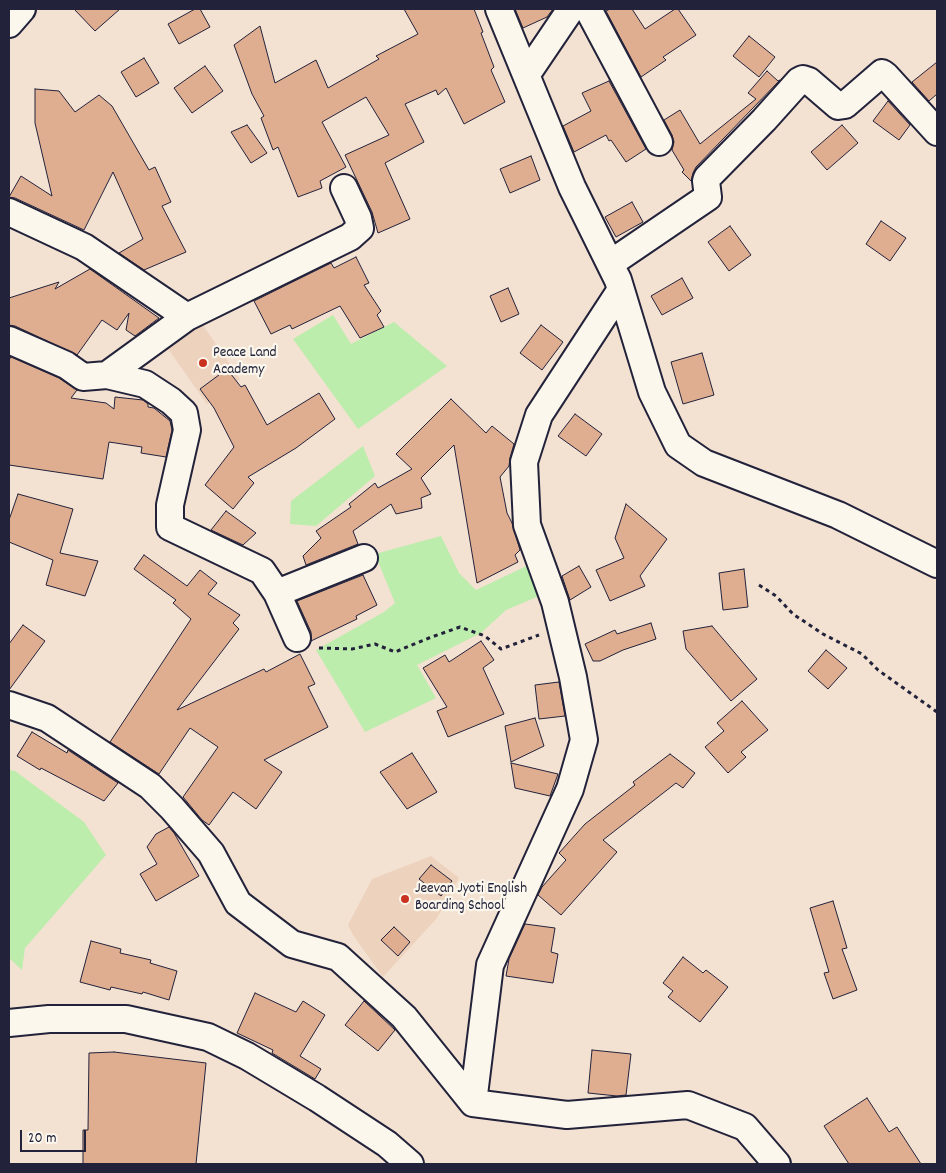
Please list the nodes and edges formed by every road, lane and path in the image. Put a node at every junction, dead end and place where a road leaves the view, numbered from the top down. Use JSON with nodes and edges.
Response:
{"nodes":[{"id":1,"x":499,"y":9,"type":"edge"},
{"id":2,"x":571,"y":9,"type":"edge"},
{"id":3,"x":588,"y":9,"type":"edge"},
{"id":4,"x":527,"y":74,"type":"junction"},
{"id":5,"x":937,"y":132,"type":"edge"},
{"id":6,"x":659,"y":142,"type":"dead end"},
{"id":7,"x":344,"y":188,"type":"dead end"},
{"id":8,"x":9,"y":212,"type":"edge"},
{"id":9,"x":610,"y":263,"type":"junction"},
{"id":10,"x":620,"y":291,"type":"junction"},
{"id":11,"x":188,"y":317,"type":"junction"},
{"id":12,"x":9,"y":340,"type":"edge"},
{"id":13,"x":107,"y":375,"type":"junction"},
{"id":14,"x":364,"y":558,"type":"dead end"},
{"id":15,"x":937,"y":564,"type":"edge"},
{"id":16,"x":759,"y":585,"type":"dead end"},
{"id":17,"x":277,"y":593,"type":"junction"},
{"id":18,"x":562,"y":632,"type":"junction"},
{"id":19,"x":297,"y":638,"type":"joint"},
{"id":20,"x":9,"y":705,"type":"edge"},
{"id":21,"x":937,"y":712,"type":"edge"},
{"id":22,"x":9,"y":1023,"type":"edge"},
{"id":23,"x":473,"y":1103,"type":"junction"},
{"id":24,"x":410,"y":1164,"type":"edge"},
{"id":25,"x":777,"y":1164,"type":"edge"}],
"edges":[{"from":1,"to":4,"type":"street"},
{"from":2,"to":4,"type":"street"},
{"from":3,"to":6,"type":"street"},
{"from":4,"to":9,"type":"street"},
{"from":5,"to":9,"type":"street"},
{"from":7,"to":11,"type":"street"},
{"from":8,"to":11,"type":"street"},
{"from":9,"to":10,"type":"street"},
{"from":10,"to":15,"type":"street"},
{"from":10,"to":18,"type":"street"},
{"from":11,"to":13,"type":"street"},
{"from":12,"to":13,"type":"street"},
{"from":13,"to":17,"type":"street"},
{"from":14,"to":17,"type":"street"},
{"from":16,"to":21,"type":"path"},
{"from":17,"to":19,"type":"street"},
{"from":18,"to":19,"type":"path"},
{"from":18,"to":23,"type":"street"},
{"from":20,"to":23,"type":"street"},
{"from":22,"to":24,"type":"street"},
{"from":23,"to":25,"type":"street"}]}
